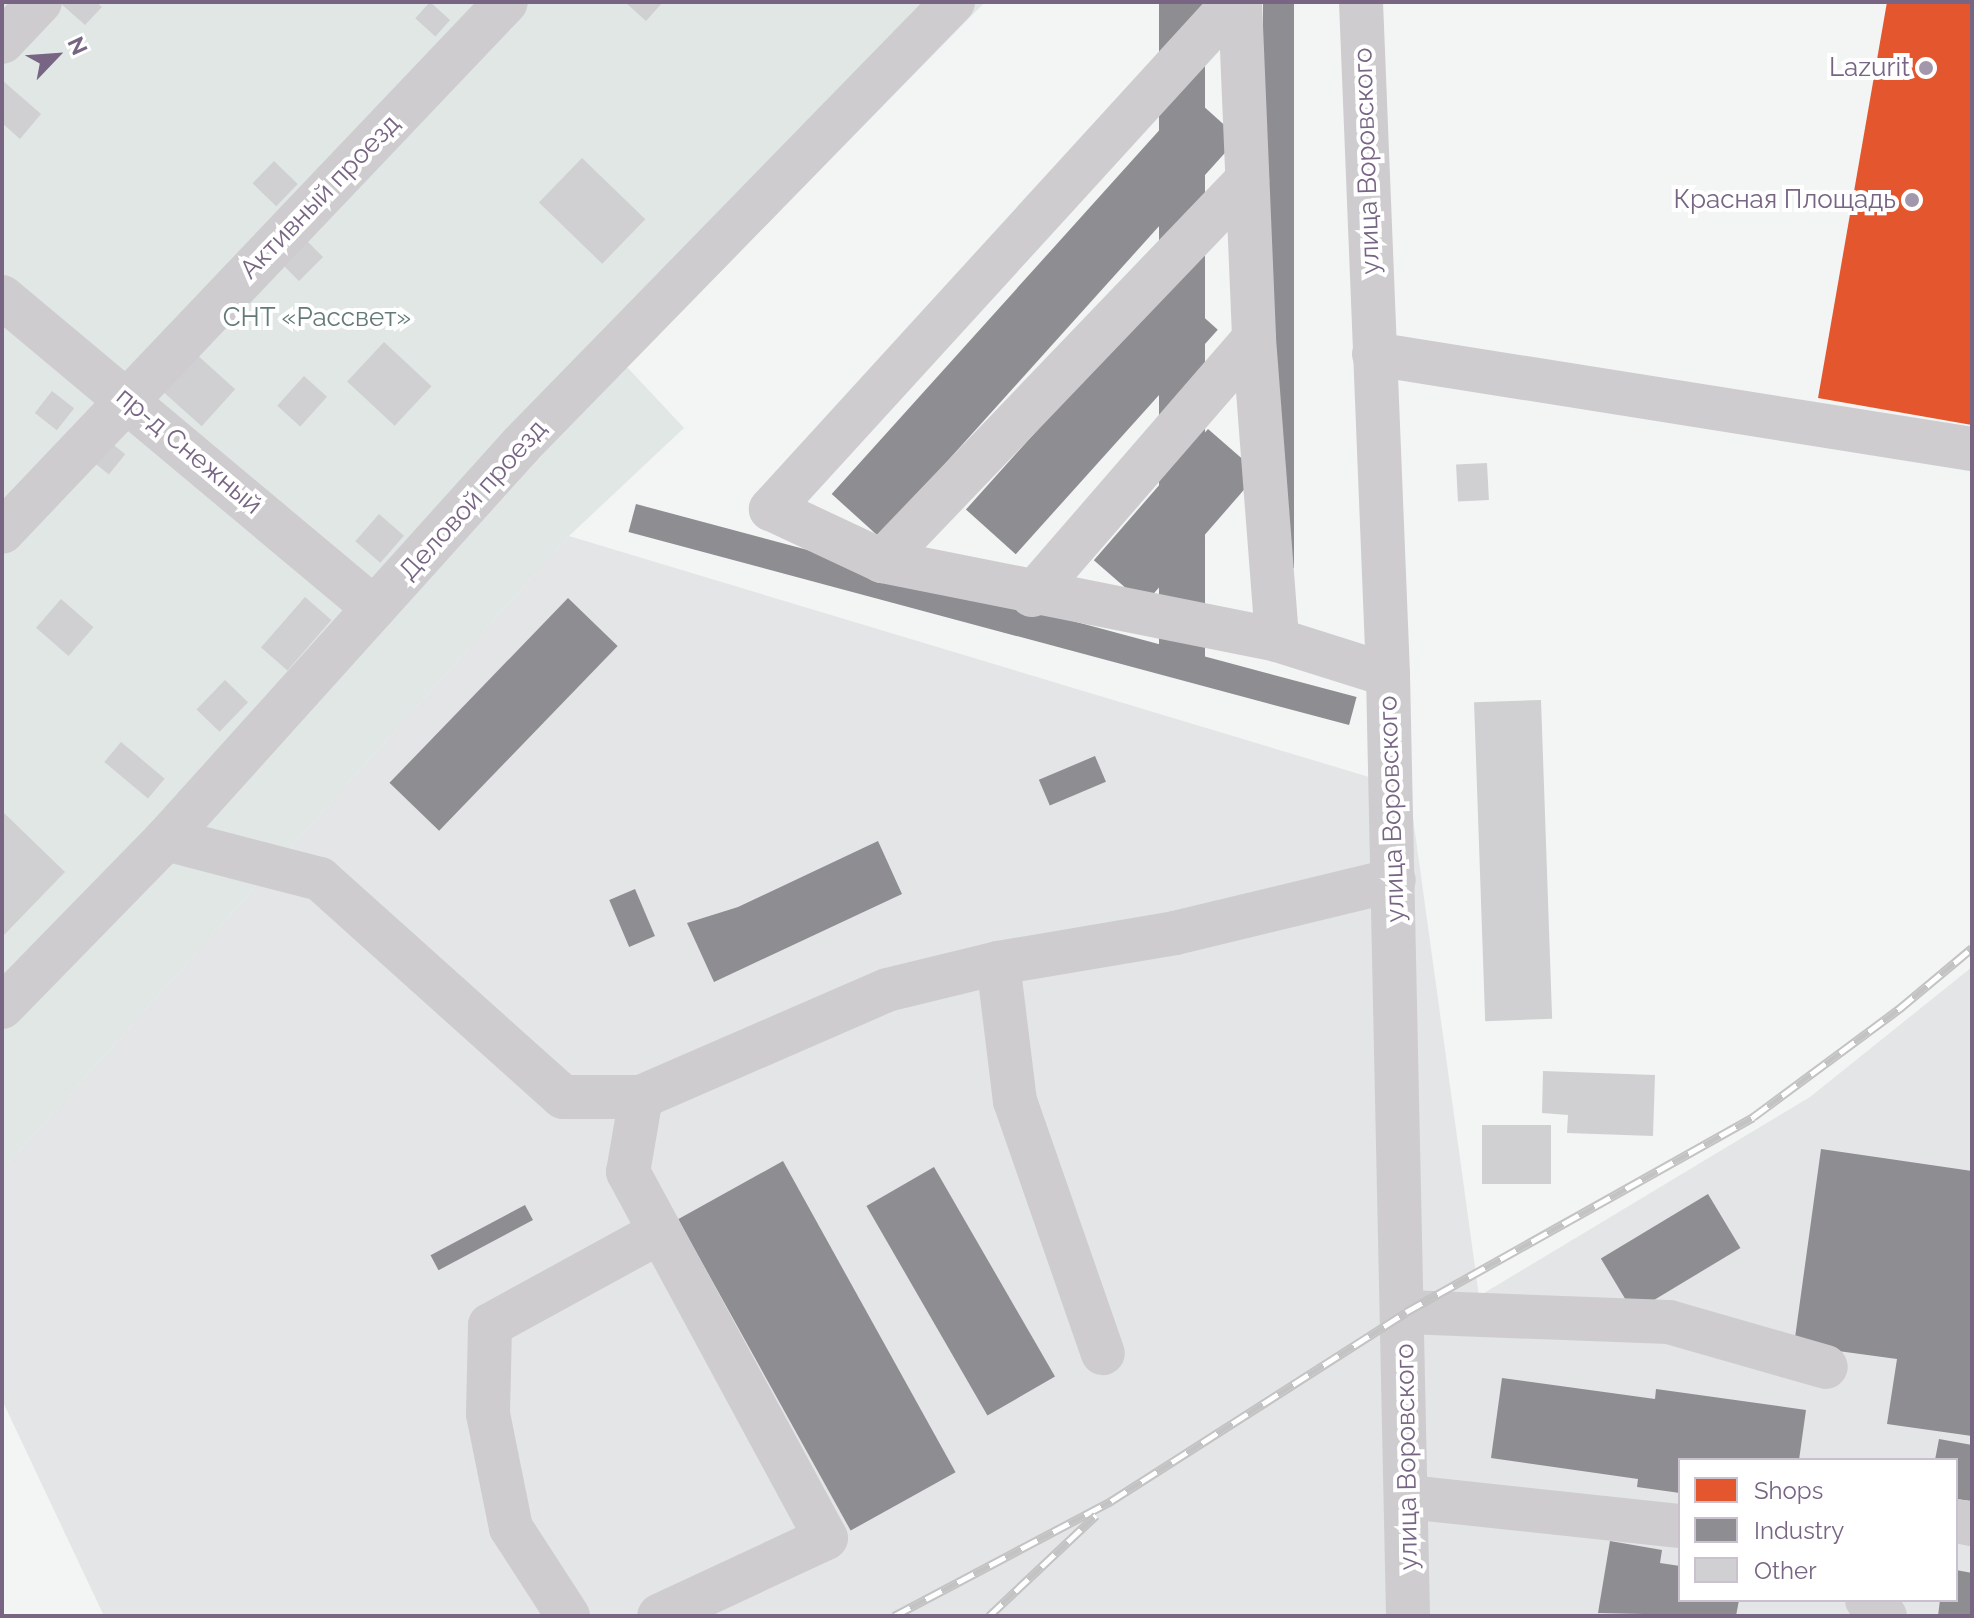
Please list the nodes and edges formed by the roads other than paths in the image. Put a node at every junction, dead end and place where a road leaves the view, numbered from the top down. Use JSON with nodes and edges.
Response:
{"nodes":[{"id":1,"x":40,"y":2,"type":"edge"},
{"id":2,"x":506,"y":2,"type":"edge"},
{"id":3,"x":953,"y":2,"type":"edge"},
{"id":4,"x":1237,"y":2,"type":"edge"},
{"id":5,"x":1361,"y":2,"type":"edge"},
{"id":6,"x":2,"y":42,"type":"edge"},
{"id":7,"x":1247,"y":180,"type":"junction"},
{"id":8,"x":2,"y":297,"type":"edge"},
{"id":9,"x":1254,"y":339,"type":"junction"},
{"id":10,"x":1374,"y":354,"type":"junction"},
{"id":11,"x":128,"y":398,"type":"junction"},
{"id":12,"x":1972,"y":449,"type":"edge"},
{"id":13,"x":2,"y":532,"type":"edge"},
{"id":14,"x":882,"y":561,"type":"junction"},
{"id":15,"x":1032,"y":595,"type":"junction"},
{"id":16,"x":374,"y":608,"type":"junction"},
{"id":17,"x":1277,"y":640,"type":"junction"},
{"id":18,"x":1388,"y":675,"type":"junction"},
{"id":19,"x":166,"y":839,"type":"junction"},
{"id":20,"x":1394,"y":880,"type":"junction"},
{"id":21,"x":998,"y":963,"type":"junction"},
{"id":22,"x":2,"y":1007,"type":"edge"},
{"id":23,"x":641,"y":1097,"type":"junction"},
{"id":24,"x":660,"y":1232,"type":"junction"},
{"id":25,"x":1406,"y":1312,"type":"junction"},
{"id":26,"x":1103,"y":1353,"type":"dead end"},
{"id":27,"x":1826,"y":1367,"type":"dead end"},
{"id":28,"x":1408,"y":1497,"type":"junction"},
{"id":29,"x":1678,"y":1526,"type":"edge"},
{"id":30,"x":1869,"y":1602,"type":"edge"},
{"id":31,"x":568,"y":1616,"type":"edge"},
{"id":32,"x":659,"y":1616,"type":"edge"},
{"id":33,"x":1408,"y":1616,"type":"edge"},
{"id":34,"x":1885,"y":1616,"type":"edge"}],
"edges":[{"from":1,"to":6,"type":"street"},
{"from":2,"to":11,"type":"street","name":"Активный проезд"},
{"from":3,"to":16,"type":"street","name":"Деловой проезд"},
{"from":4,"to":7,"type":"street"},
{"from":4,"to":14,"type":"street"},
{"from":5,"to":10,"type":"street","name":"улица Воровского"},
{"from":7,"to":9,"type":"street"},
{"from":7,"to":14,"type":"street"},
{"from":8,"to":11,"type":"street","name":"пр-д Снежный"},
{"from":9,"to":15,"type":"street"},
{"from":9,"to":17,"type":"street"},
{"from":10,"to":12,"type":"street"},
{"from":10,"to":18,"type":"street","name":"улица Воровского"},
{"from":11,"to":13,"type":"street","name":"Активный проезд"},
{"from":11,"to":16,"type":"street","name":"пр-д Снежный"},
{"from":14,"to":15,"type":"street"},
{"from":15,"to":17,"type":"street"},
{"from":16,"to":19,"type":"street","name":"Деловой проезд"},
{"from":17,"to":18,"type":"street"},
{"from":18,"to":20,"type":"street","name":"улица Воровского"},
{"from":19,"to":22,"type":"street","name":"Деловой проезд"},
{"from":19,"to":23,"type":"street"},
{"from":20,"to":21,"type":"street"},
{"from":20,"to":25,"type":"street","name":"улица Воровского"},
{"from":21,"to":23,"type":"street"},
{"from":21,"to":26,"type":"street"},
{"from":23,"to":24,"type":"street"},
{"from":24,"to":31,"type":"street"},
{"from":24,"to":32,"type":"street"},
{"from":25,"to":27,"type":"street"},
{"from":25,"to":28,"type":"street","name":"улица Воровского"},
{"from":28,"to":29,"type":"street"},
{"from":28,"to":33,"type":"street","name":"улица Воровского"},
{"from":30,"to":34,"type":"street"}]}
